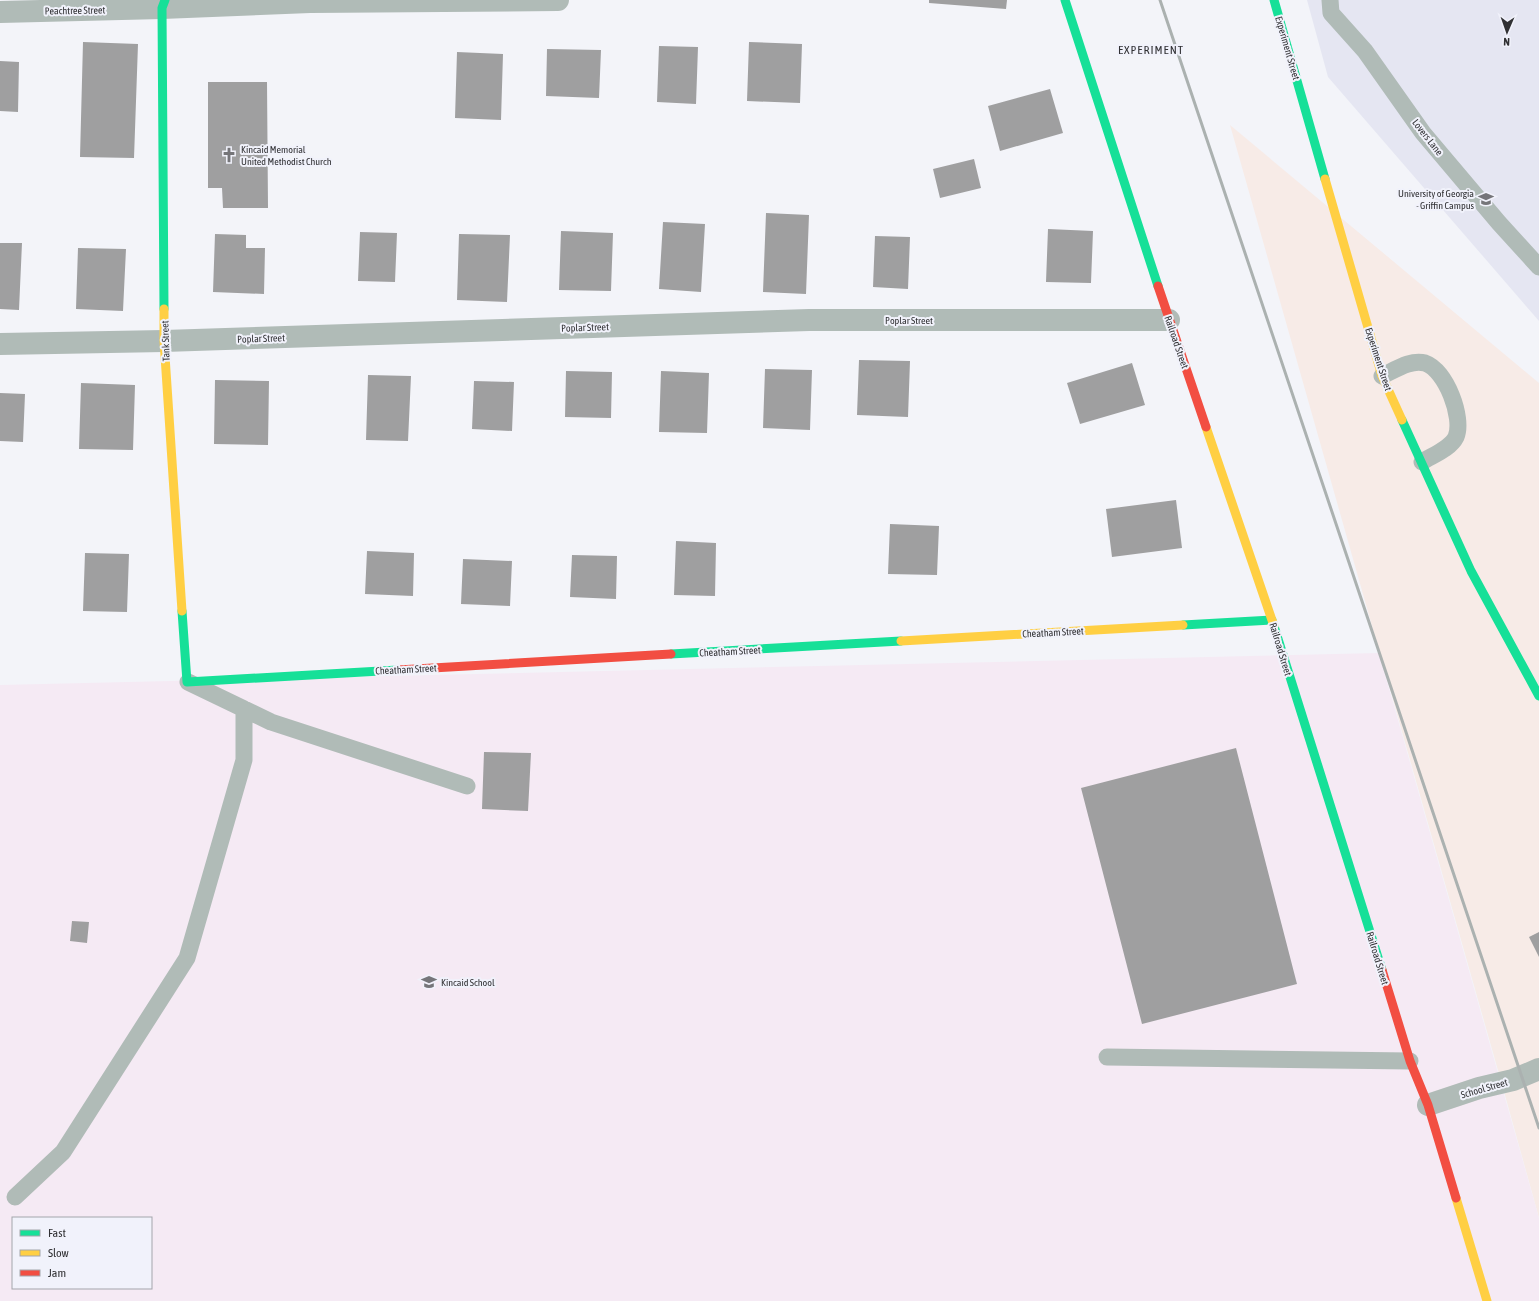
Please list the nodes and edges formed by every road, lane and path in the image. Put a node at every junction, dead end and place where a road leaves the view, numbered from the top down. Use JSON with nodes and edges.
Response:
{"nodes":[{"id":1,"x":558,"y":0,"type":"edge"},
{"id":2,"x":1065,"y":0,"type":"edge"},
{"id":3,"x":1274,"y":0,"type":"edge"},
{"id":4,"x":1330,"y":0,"type":"edge"},
{"id":5,"x":309,"y":1,"type":"edge"},
{"id":6,"x":164,"y":4,"type":"edge"},
{"id":7,"x":0,"y":12,"type":"edge"},
{"id":8,"x":1539,"y":267,"type":"edge"},
{"id":9,"x":1170,"y":320,"type":"junction"},
{"id":10,"x":164,"y":341,"type":"junction"},
{"id":11,"x":0,"y":344,"type":"edge"},
{"id":12,"x":1382,"y":376,"type":"junction"},
{"id":13,"x":1422,"y":462,"type":"junction"},
{"id":14,"x":1272,"y":620,"type":"junction"},
{"id":15,"x":187,"y":682,"type":"junction"},
{"id":16,"x":1539,"y":696,"type":"edge"},
{"id":17,"x":244,"y":709,"type":"junction"},
{"id":18,"x":467,"y":786,"type":"dead end"},
{"id":19,"x":1107,"y":1057,"type":"dead end"},
{"id":20,"x":1410,"y":1060,"type":"junction"},
{"id":21,"x":1539,"y":1069,"type":"edge"},
{"id":22,"x":1428,"y":1105,"type":"junction"},
{"id":23,"x":15,"y":1197,"type":"dead end"},
{"id":24,"x":1487,"y":1301,"type":"edge"}],
"edges":[{"from":1,"to":5,"type":"street","name":"Peachtree Street"},
{"from":2,"to":9,"type":"street","name":"Railroad Street"},
{"from":3,"to":12,"type":"street","name":"Experiment Street"},
{"from":4,"to":8,"type":"lane","name":"Lovers Lane"},
{"from":5,"to":6,"type":"street","name":"Peachtree Street"},
{"from":6,"to":7,"type":"street","name":"Peachtree Street"},
{"from":6,"to":10,"type":"street","name":"Tank Street"},
{"from":9,"to":10,"type":"street","name":"Poplar Street"},
{"from":9,"to":14,"type":"street","name":"Railroad Street"},
{"from":10,"to":11,"type":"street","name":"Poplar Street"},
{"from":10,"to":15,"type":"street","name":"Tank Street"},
{"from":12,"to":13,"type":"street","name":"Experiment Street"},
{"from":12,"to":13,"type":"lane"},
{"from":13,"to":16,"type":"street","name":"Experiment Street"},
{"from":14,"to":15,"type":"street","name":"Cheatham Street"},
{"from":14,"to":20,"type":"street","name":"Railroad Street"},
{"from":15,"to":17,"type":"lane"},
{"from":17,"to":18,"type":"lane"},
{"from":17,"to":23,"type":"lane"},
{"from":19,"to":20,"type":"lane"},
{"from":20,"to":22,"type":"street","name":"Railroad Street"},
{"from":21,"to":22,"type":"street","name":"School Street"},
{"from":22,"to":24,"type":"street","name":"Railroad Street"}]}
